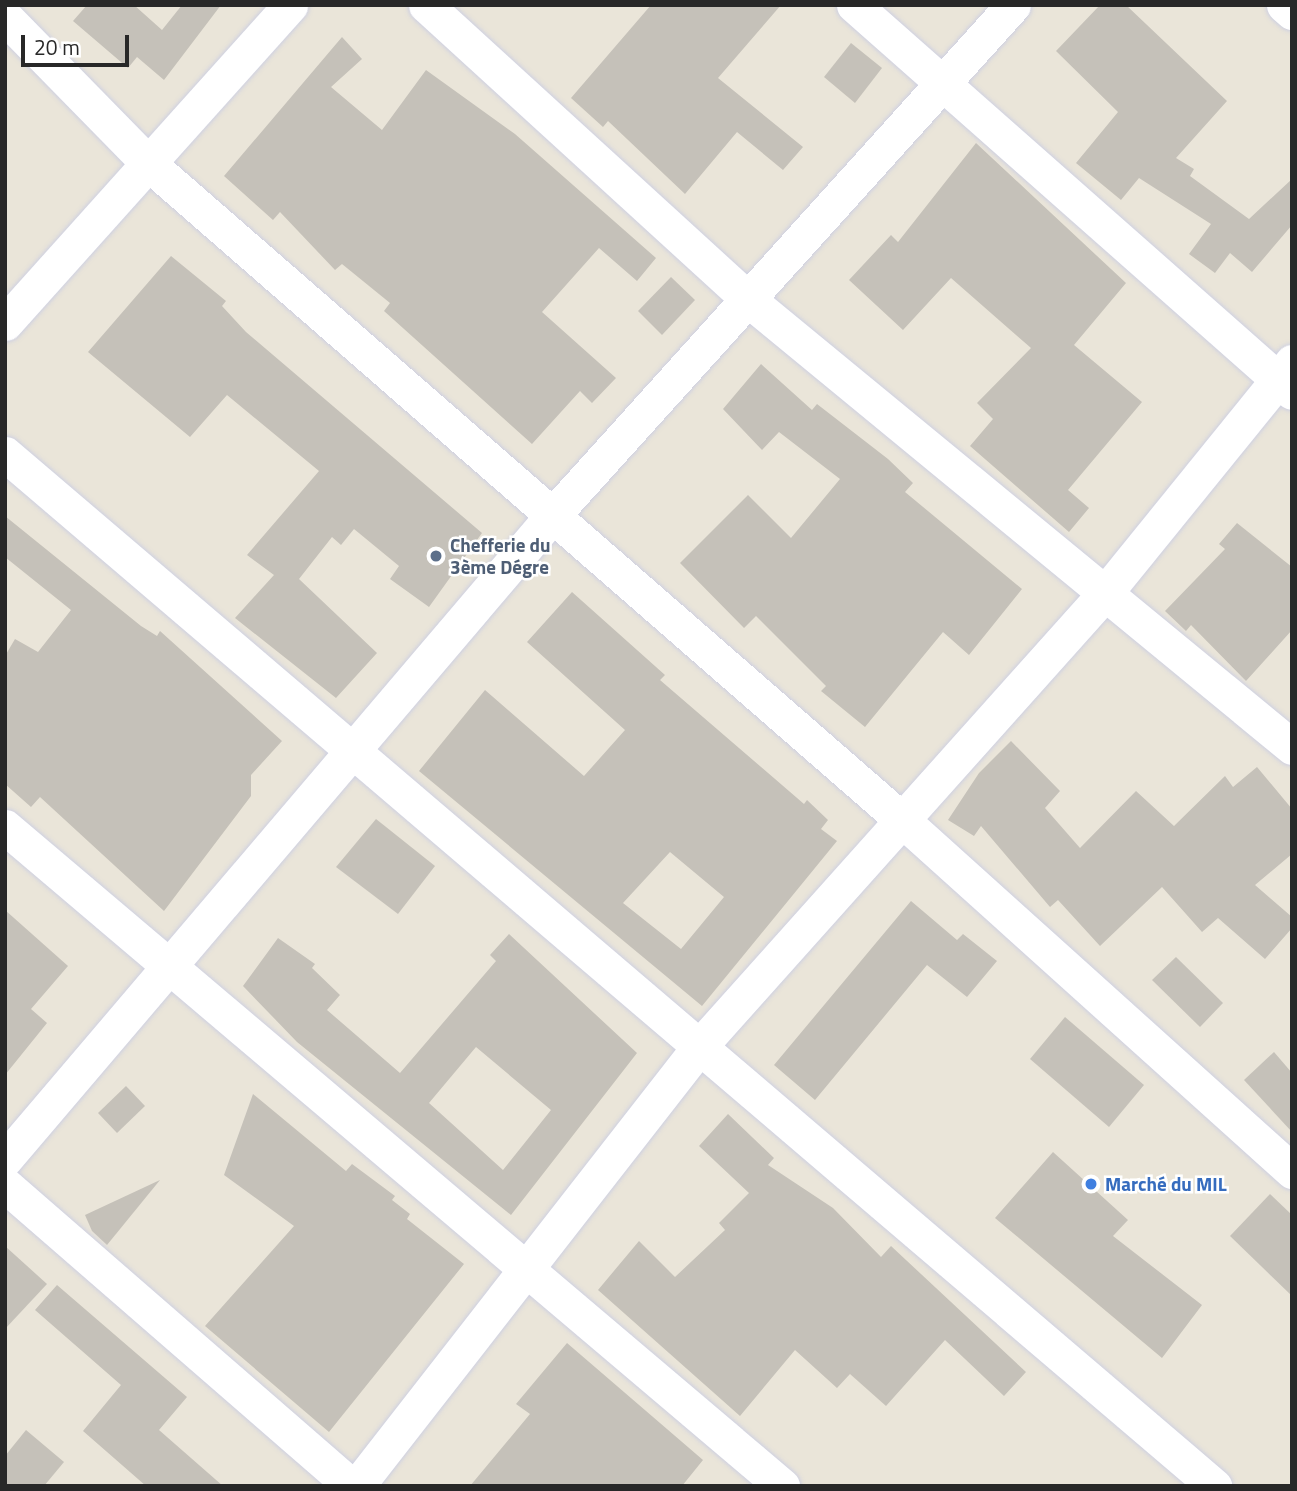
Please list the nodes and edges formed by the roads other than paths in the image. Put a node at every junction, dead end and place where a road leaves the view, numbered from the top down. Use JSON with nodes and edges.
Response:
{"nodes":[{"id":1,"x":290,"y":5,"type":"edge"},
{"id":2,"x":426,"y":5,"type":"edge"},
{"id":3,"x":854,"y":5,"type":"edge"},
{"id":4,"x":1013,"y":5,"type":"edge"},
{"id":5,"x":1284,"y":5,"type":"edge"},
{"id":6,"x":1292,"y":12,"type":"edge"},
{"id":7,"x":5,"y":17,"type":"edge"},
{"id":8,"x":944,"y":87,"type":"junction"},
{"id":9,"x":148,"y":163,"type":"junction"},
{"id":10,"x":750,"y":301,"type":"junction"},
{"id":11,"x":5,"y":323,"type":"edge"},
{"id":12,"x":1287,"y":378,"type":"edge"},
{"id":13,"x":5,"y":454,"type":"edge"},
{"id":14,"x":552,"y":516,"type":"junction"},
{"id":15,"x":1106,"y":592,"type":"junction"},
{"id":16,"x":1292,"y":747,"type":"edge"},
{"id":17,"x":353,"y":749,"type":"junction"},
{"id":18,"x":900,"y":818,"type":"junction"},
{"id":19,"x":5,"y":827,"type":"edge"},
{"id":20,"x":166,"y":964,"type":"junction"},
{"id":21,"x":699,"y":1047,"type":"junction"},
{"id":22,"x":5,"y":1159,"type":"edge"},
{"id":23,"x":1292,"y":1171,"type":"edge"},
{"id":24,"x":5,"y":1185,"type":"edge"},
{"id":25,"x":526,"y":1273,"type":"junction"},
{"id":26,"x":351,"y":1486,"type":"edge"},
{"id":27,"x":357,"y":1486,"type":"edge"},
{"id":28,"x":782,"y":1486,"type":"edge"},
{"id":29,"x":1214,"y":1486,"type":"edge"}],
"edges":[{"from":1,"to":9,"type":"street"},
{"from":2,"to":10,"type":"street"},
{"from":3,"to":8,"type":"street"},
{"from":4,"to":8,"type":"street"},
{"from":5,"to":6,"type":"street"},
{"from":7,"to":9,"type":"street"},
{"from":8,"to":10,"type":"street"},
{"from":8,"to":12,"type":"street"},
{"from":9,"to":11,"type":"street"},
{"from":9,"to":14,"type":"street"},
{"from":10,"to":14,"type":"street"},
{"from":10,"to":15,"type":"street"},
{"from":12,"to":15,"type":"street"},
{"from":13,"to":17,"type":"street"},
{"from":14,"to":17,"type":"street"},
{"from":14,"to":18,"type":"street"},
{"from":15,"to":16,"type":"street"},
{"from":15,"to":18,"type":"street"},
{"from":17,"to":20,"type":"street"},
{"from":17,"to":21,"type":"street"},
{"from":18,"to":21,"type":"street"},
{"from":18,"to":23,"type":"street"},
{"from":19,"to":20,"type":"street"},
{"from":20,"to":22,"type":"street"},
{"from":20,"to":25,"type":"street"},
{"from":21,"to":25,"type":"street"},
{"from":21,"to":29,"type":"street"},
{"from":24,"to":26,"type":"street"},
{"from":25,"to":27,"type":"street"},
{"from":25,"to":28,"type":"street"}]}
